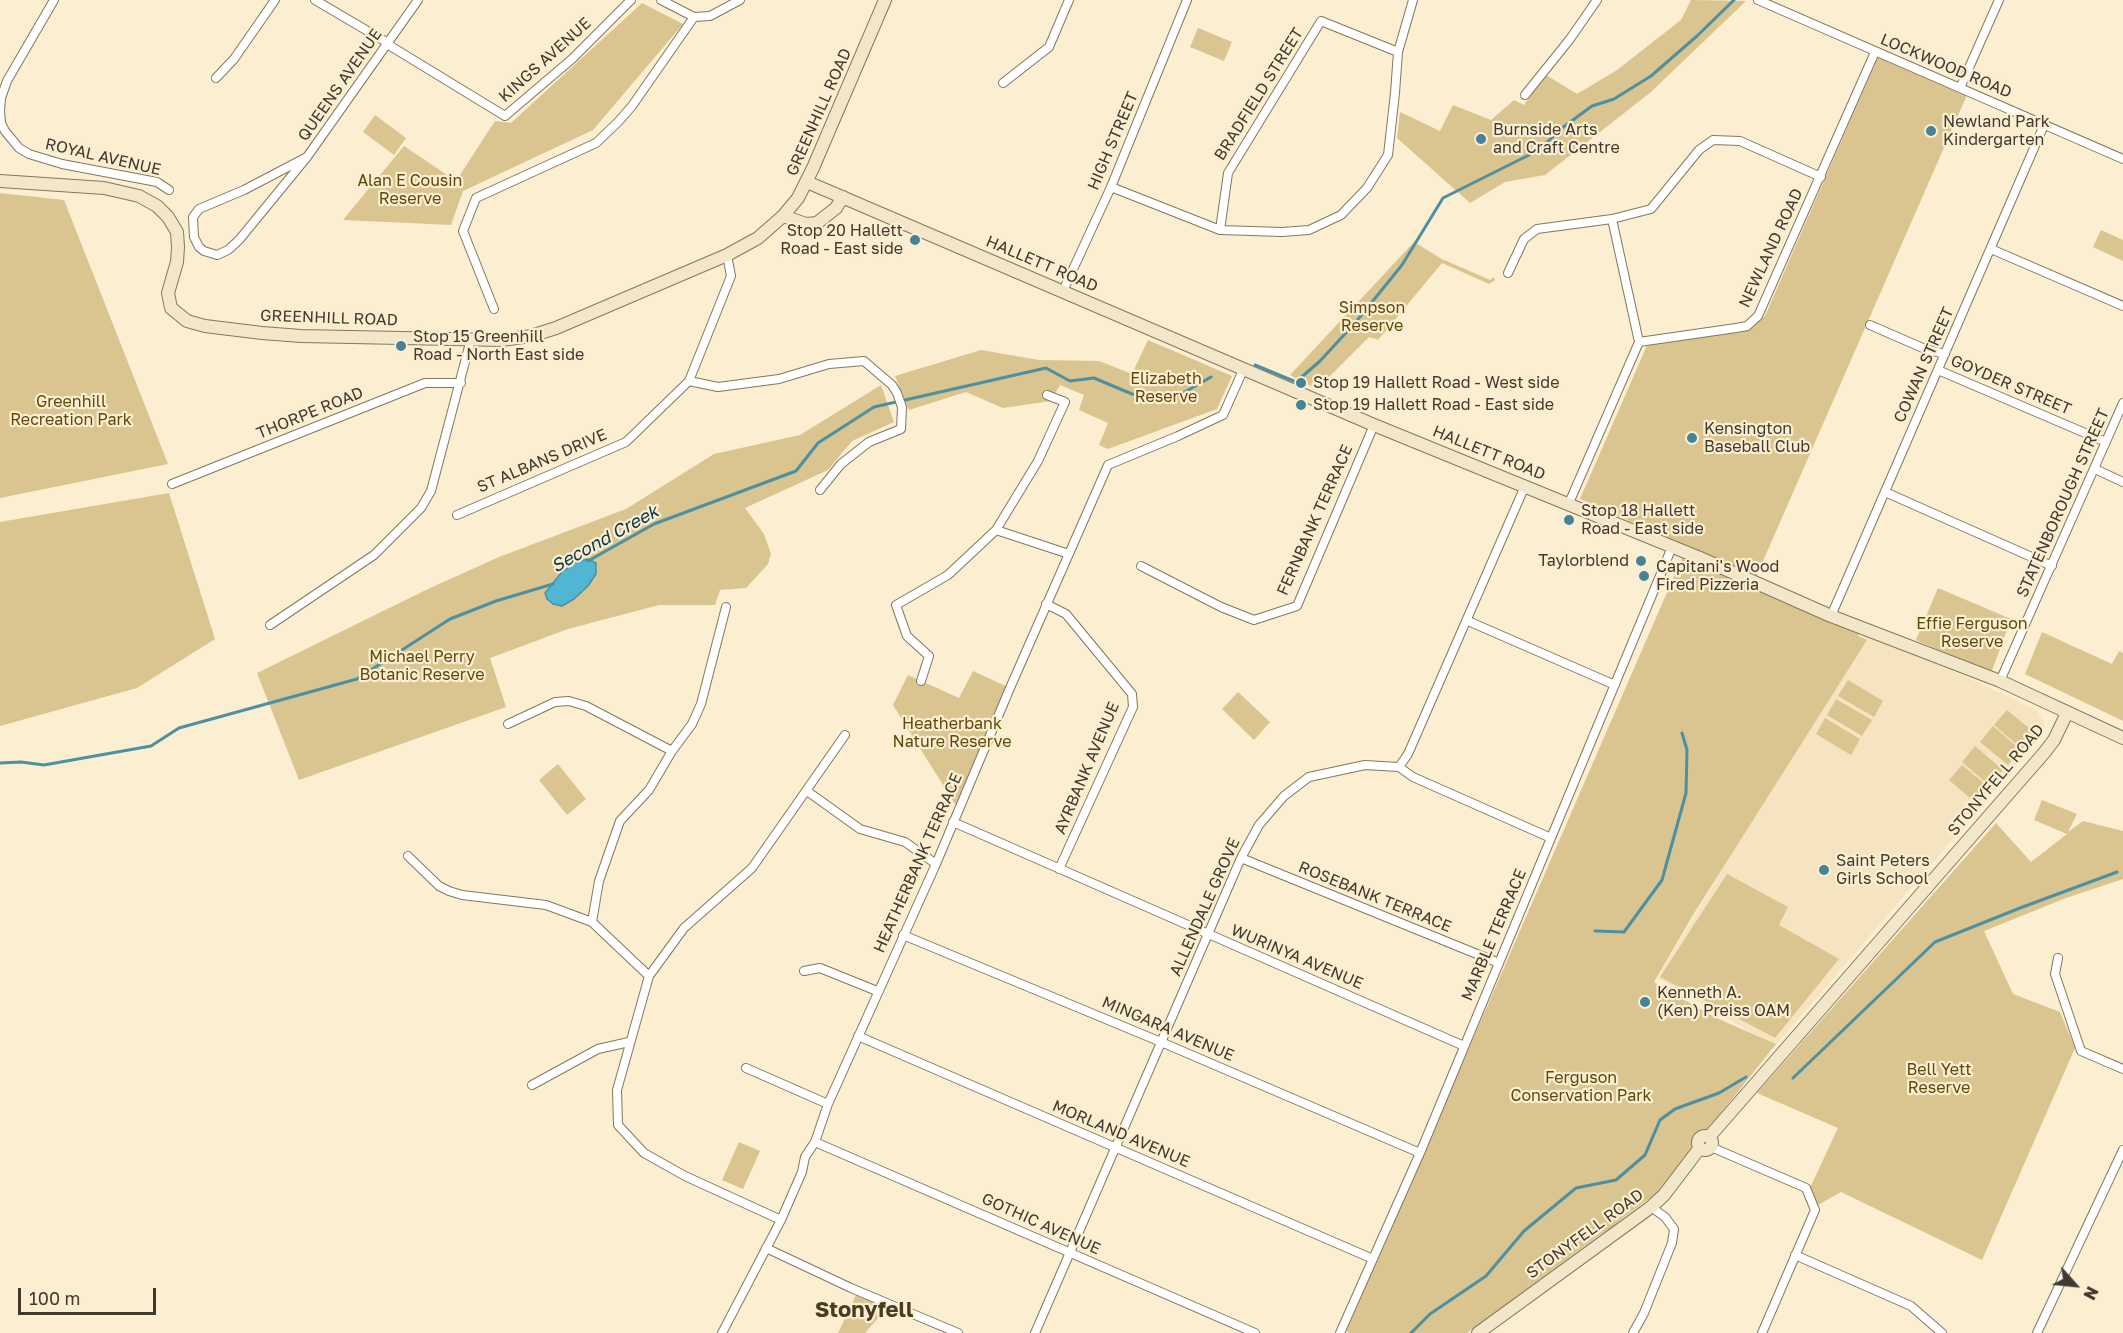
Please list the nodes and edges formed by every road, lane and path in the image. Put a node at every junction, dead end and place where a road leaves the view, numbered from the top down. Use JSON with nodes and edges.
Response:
{"nodes":[{"id":1,"x":54,"y":0,"type":"edge"},
{"id":2,"x":275,"y":0,"type":"edge"},
{"id":3,"x":315,"y":0,"type":"edge"},
{"id":4,"x":418,"y":0,"type":"edge"},
{"id":5,"x":631,"y":0,"type":"edge"},
{"id":6,"x":661,"y":0,"type":"edge"},
{"id":7,"x":740,"y":0,"type":"edge"},
{"id":8,"x":885,"y":0,"type":"edge"},
{"id":9,"x":1069,"y":0,"type":"edge"},
{"id":10,"x":1187,"y":0,"type":"edge"},
{"id":11,"x":1413,"y":0,"type":"edge"},
{"id":12,"x":1597,"y":0,"type":"edge"},
{"id":13,"x":1758,"y":0,"type":"edge"},
{"id":14,"x":1999,"y":0,"type":"edge"},
{"id":15,"x":694,"y":16,"type":"junction"},
{"id":16,"x":387,"y":43,"type":"junction"},
{"id":17,"x":1398,"y":52,"type":"junction"},
{"id":18,"x":1875,"y":52,"type":"junction"},
{"id":19,"x":216,"y":78,"type":"dead end"},
{"id":20,"x":4,"y":81,"type":"edge"},
{"id":21,"x":1003,"y":83,"type":"dead end"},
{"id":22,"x":1960,"y":88,"type":"junction"},
{"id":23,"x":1524,"y":95,"type":"dead end"},
{"id":24,"x":2044,"y":125,"type":"junction"},
{"id":25,"x":307,"y":157,"type":"junction"},
{"id":26,"x":2123,"y":159,"type":"edge"},
{"id":27,"x":1821,"y":177,"type":"junction"},
{"id":28,"x":0,"y":181,"type":"edge"},
{"id":29,"x":807,"y":182,"type":"junction"},
{"id":30,"x":1111,"y":187,"type":"junction"},
{"id":31,"x":169,"y":190,"type":"dead end"},
{"id":32,"x":843,"y":197,"type":"junction"},
{"id":33,"x":783,"y":216,"type":"junction"},
{"id":34,"x":1612,"y":219,"type":"junction"},
{"id":35,"x":1220,"y":230,"type":"junction"},
{"id":36,"x":1991,"y":249,"type":"junction"},
{"id":37,"x":727,"y":255,"type":"junction"},
{"id":38,"x":1508,"y":273,"type":"dead end"},
{"id":39,"x":1063,"y":291,"type":"junction"},
{"id":40,"x":2123,"y":306,"type":"edge"},
{"id":41,"x":494,"y":309,"type":"dead end"},
{"id":42,"x":1870,"y":325,"type":"dead end"},
{"id":43,"x":471,"y":339,"type":"junction"},
{"id":44,"x":1639,"y":342,"type":"junction"},
{"id":45,"x":1945,"y":354,"type":"junction"},
{"id":46,"x":1244,"y":368,"type":"junction"},
{"id":47,"x":1938,"y":370,"type":"junction"},
{"id":48,"x":688,"y":381,"type":"junction"},
{"id":49,"x":461,"y":383,"type":"junction"},
{"id":50,"x":1047,"y":395,"type":"dead end"},
{"id":51,"x":2123,"y":403,"type":"edge"},
{"id":52,"x":1374,"y":425,"type":"junction"},
{"id":53,"x":2106,"y":442,"type":"junction"},
{"id":54,"x":2095,"y":469,"type":"junction"},
{"id":55,"x":2123,"y":482,"type":"edge"},
{"id":56,"x":172,"y":484,"type":"dead end"},
{"id":57,"x":1525,"y":486,"type":"junction"},
{"id":58,"x":820,"y":490,"type":"dead end"},
{"id":59,"x":1885,"y":492,"type":"junction"},
{"id":60,"x":1569,"y":503,"type":"junction"},
{"id":61,"x":457,"y":515,"type":"dead end"},
{"id":62,"x":996,"y":530,"type":"junction"},
{"id":63,"x":1672,"y":547,"type":"junction"},
{"id":64,"x":1069,"y":554,"type":"junction"},
{"id":65,"x":2052,"y":566,"type":"junction"},
{"id":66,"x":1141,"y":567,"type":"dead end"},
{"id":67,"x":1046,"y":604,"type":"junction"},
{"id":68,"x":726,"y":608,"type":"dead end"},
{"id":69,"x":1831,"y":616,"type":"junction"},
{"id":70,"x":1468,"y":621,"type":"junction"},
{"id":71,"x":270,"y":625,"type":"dead end"},
{"id":72,"x":921,"y":681,"type":"dead end"},
{"id":73,"x":2000,"y":681,"type":"junction"},
{"id":74,"x":1615,"y":685,"type":"junction"},
{"id":75,"x":2067,"y":713,"type":"junction"},
{"id":76,"x":508,"y":724,"type":"dead end"},
{"id":77,"x":845,"y":735,"type":"dead end"},
{"id":78,"x":2123,"y":738,"type":"edge"},
{"id":79,"x":672,"y":751,"type":"junction"},
{"id":80,"x":1399,"y":767,"type":"junction"},
{"id":81,"x":807,"y":791,"type":"junction"},
{"id":82,"x":953,"y":822,"type":"junction"},
{"id":83,"x":1551,"y":838,"type":"junction"},
{"id":84,"x":408,"y":856,"type":"dead end"},
{"id":85,"x":1240,"y":858,"type":"junction"},
{"id":86,"x":936,"y":864,"type":"junction"},
{"id":87,"x":1059,"y":869,"type":"junction"},
{"id":88,"x":592,"y":922,"type":"junction"},
{"id":89,"x":903,"y":935,"type":"junction"},
{"id":90,"x":1208,"y":935,"type":"junction"},
{"id":91,"x":2058,"y":958,"type":"dead end"},
{"id":92,"x":1499,"y":963,"type":"junction"},
{"id":93,"x":804,"y":971,"type":"dead end"},
{"id":94,"x":649,"y":976,"type":"junction"},
{"id":95,"x":877,"y":991,"type":"junction"},
{"id":96,"x":858,"y":1036,"type":"junction"},
{"id":97,"x":629,"y":1042,"type":"junction"},
{"id":98,"x":1161,"y":1042,"type":"junction"},
{"id":99,"x":1464,"y":1046,"type":"junction"},
{"id":100,"x":746,"y":1068,"type":"dead end"},
{"id":101,"x":2123,"y":1069,"type":"edge"},
{"id":102,"x":532,"y":1085,"type":"dead end"},
{"id":103,"x":828,"y":1104,"type":"junction"},
{"id":104,"x":815,"y":1142,"type":"junction"},
{"id":105,"x":1707,"y":1144,"type":"junction"},
{"id":106,"x":1116,"y":1148,"type":"junction"},
{"id":107,"x":2123,"y":1150,"type":"edge"},
{"id":108,"x":1420,"y":1153,"type":"junction"},
{"id":109,"x":1651,"y":1207,"type":"junction"},
{"id":110,"x":781,"y":1220,"type":"junction"},
{"id":111,"x":766,"y":1248,"type":"junction"},
{"id":112,"x":1070,"y":1253,"type":"junction"},
{"id":113,"x":1795,"y":1255,"type":"junction"},
{"id":114,"x":1373,"y":1259,"type":"junction"},
{"id":115,"x":722,"y":1333,"type":"edge"},
{"id":116,"x":958,"y":1333,"type":"edge"},
{"id":117,"x":1035,"y":1333,"type":"edge"},
{"id":118,"x":1255,"y":1333,"type":"edge"},
{"id":119,"x":1340,"y":1333,"type":"edge"},
{"id":120,"x":1478,"y":1333,"type":"edge"},
{"id":121,"x":1633,"y":1333,"type":"edge"},
{"id":122,"x":1762,"y":1333,"type":"edge"},
{"id":123,"x":1942,"y":1333,"type":"edge"},
{"id":124,"x":2037,"y":1333,"type":"edge"}],
"edges":[{"from":1,"to":20,"type":"street","name":"ROYAL AVENUE"},
{"from":2,"to":19,"type":"street"},
{"from":3,"to":16,"type":"street"},
{"from":4,"to":16,"type":"street","name":"QUEENS AVENUE"},
{"from":5,"to":16,"type":"street","name":"KINGS AVENUE"},
{"from":6,"to":15,"type":"street"},
{"from":7,"to":15,"type":"street"},
{"from":8,"to":29,"type":"main road","name":"GREENHILL ROAD"},
{"from":9,"to":21,"type":"street"},
{"from":10,"to":30,"type":"street","name":"HIGH STREET"},
{"from":11,"to":17,"type":"street"},
{"from":12,"to":23,"type":"street"},
{"from":13,"to":18,"type":"street","name":"LOCKWOOD ROAD"},
{"from":14,"to":22,"type":"street"},
{"from":15,"to":41,"type":"street"},
{"from":16,"to":25,"type":"street","name":"QUEENS AVENUE"},
{"from":17,"to":35,"type":"street"},
{"from":17,"to":35,"type":"street","name":"BRADFIELD STREET"},
{"from":18,"to":22,"type":"street","name":"LOCKWOOD ROAD"},
{"from":18,"to":27,"type":"street","name":"NEWLAND ROAD"},
{"from":20,"to":31,"type":"street","name":"ROYAL AVENUE"},
{"from":22,"to":24,"type":"street","name":"LOCKWOOD ROAD"},
{"from":24,"to":26,"type":"street","name":"LOCKWOOD ROAD"},
{"from":24,"to":36,"type":"street","name":"COWAN STREET"},
{"from":25,"to":25,"type":"street","name":"QUEENS AVENUE"},
{"from":27,"to":34,"type":"street"},
{"from":27,"to":44,"type":"street","name":"NEWLAND ROAD"},
{"from":28,"to":43,"type":"main road","name":"GREENHILL ROAD"},
{"from":29,"to":32,"type":"main road","name":"HALLETT ROAD"},
{"from":29,"to":33,"type":"main road","name":"GREENHILL ROAD"},
{"from":30,"to":35,"type":"street"},
{"from":30,"to":39,"type":"street","name":"HIGH STREET"},
{"from":32,"to":33,"type":"main road"},
{"from":32,"to":39,"type":"main road","name":"HALLETT ROAD"},
{"from":33,"to":37,"type":"main road","name":"GREENHILL ROAD"},
{"from":34,"to":38,"type":"street"},
{"from":34,"to":44,"type":"street"},
{"from":36,"to":40,"type":"street"},
{"from":36,"to":45,"type":"street","name":"COWAN STREET"},
{"from":37,"to":43,"type":"main road","name":"GREENHILL ROAD"},
{"from":37,"to":48,"type":"street"},
{"from":39,"to":46,"type":"main road","name":"HALLETT ROAD"},
{"from":42,"to":45,"type":"street"},
{"from":43,"to":49,"type":"street"},
{"from":44,"to":60,"type":"street"},
{"from":45,"to":47,"type":"street","name":"COWAN STREET"},
{"from":46,"to":52,"type":"main road","name":"HALLETT ROAD"},
{"from":46,"to":64,"type":"street","name":"HEATHERBANK TERRACE"},
{"from":47,"to":53,"type":"street","name":"GOYDER STREET"},
{"from":47,"to":59,"type":"street","name":"COWAN STREET"},
{"from":48,"to":58,"type":"street"},
{"from":48,"to":61,"type":"street","name":"ST ALBANS DRIVE"},
{"from":49,"to":56,"type":"street","name":"THORPE ROAD"},
{"from":49,"to":71,"type":"street"},
{"from":50,"to":62,"type":"street"},
{"from":51,"to":53,"type":"street","name":"STATENBOROUGH STREET"},
{"from":52,"to":57,"type":"main road","name":"HALLETT ROAD"},
{"from":52,"to":66,"type":"street","name":"FERNBANK TERRACE"},
{"from":53,"to":54,"type":"street","name":"STATENBOROUGH STREET"},
{"from":54,"to":55,"type":"street"},
{"from":54,"to":65,"type":"street","name":"STATENBOROUGH STREET"},
{"from":57,"to":60,"type":"main road","name":"HALLETT ROAD"},
{"from":57,"to":70,"type":"street"},
{"from":59,"to":65,"type":"street"},
{"from":59,"to":69,"type":"street","name":"COWAN STREET"},
{"from":60,"to":63,"type":"main road","name":"HALLETT ROAD"},
{"from":62,"to":64,"type":"street"},
{"from":62,"to":72,"type":"street"},
{"from":63,"to":69,"type":"main road","name":"HALLETT ROAD"},
{"from":63,"to":74,"type":"street","name":"MARBLE TERRACE"},
{"from":64,"to":67,"type":"street","name":"HEATHERBANK TERRACE"},
{"from":65,"to":73,"type":"street","name":"STATENBOROUGH STREET"},
{"from":67,"to":82,"type":"street","name":"HEATHERBANK TERRACE"},
{"from":67,"to":87,"type":"street","name":"AYRBANK AVENUE"},
{"from":68,"to":79,"type":"street"},
{"from":69,"to":73,"type":"main road","name":"HALLETT ROAD"},
{"from":70,"to":74,"type":"street"},
{"from":70,"to":80,"type":"street"},
{"from":73,"to":75,"type":"main road","name":"HALLETT ROAD"},
{"from":74,"to":83,"type":"street","name":"MARBLE TERRACE"},
{"from":75,"to":78,"type":"main road","name":"HALLETT ROAD"},
{"from":75,"to":105,"type":"main road","name":"STONYFELL ROAD"},
{"from":76,"to":79,"type":"street"},
{"from":77,"to":81,"type":"street"},
{"from":79,"to":88,"type":"street"},
{"from":80,"to":83,"type":"street"},
{"from":80,"to":85,"type":"street","name":"ALLENDALE GROVE"},
{"from":81,"to":86,"type":"street"},
{"from":81,"to":94,"type":"street"},
{"from":82,"to":86,"type":"street","name":"HEATHERBANK TERRACE"},
{"from":82,"to":87,"type":"street","name":"WURINYA AVENUE"},
{"from":83,"to":92,"type":"street","name":"MARBLE TERRACE"},
{"from":84,"to":88,"type":"street"},
{"from":85,"to":90,"type":"street","name":"ALLENDALE GROVE"},
{"from":85,"to":92,"type":"street","name":"ROSEBANK TERRACE"},
{"from":86,"to":89,"type":"street","name":"HEATHERBANK TERRACE"},
{"from":87,"to":90,"type":"street","name":"WURINYA AVENUE"},
{"from":88,"to":94,"type":"street"},
{"from":89,"to":95,"type":"street","name":"HEATHERBANK TERRACE"},
{"from":89,"to":98,"type":"street","name":"MINGARA AVENUE"},
{"from":90,"to":98,"type":"street","name":"ALLENDALE GROVE"},
{"from":90,"to":99,"type":"street","name":"WURINYA AVENUE"},
{"from":91,"to":101,"type":"street"},
{"from":92,"to":99,"type":"street","name":"MARBLE TERRACE"},
{"from":93,"to":95,"type":"street"},
{"from":94,"to":97,"type":"street"},
{"from":95,"to":96,"type":"street","name":"HEATHERBANK TERRACE"},
{"from":96,"to":103,"type":"street","name":"HEATHERBANK TERRACE"},
{"from":96,"to":106,"type":"street","name":"MORLAND AVENUE"},
{"from":97,"to":102,"type":"street"},
{"from":97,"to":110,"type":"street"},
{"from":98,"to":106,"type":"street","name":"ALLENDALE GROVE"},
{"from":98,"to":108,"type":"street","name":"MINGARA AVENUE"},
{"from":99,"to":108,"type":"street","name":"MARBLE TERRACE"},
{"from":100,"to":103,"type":"street"},
{"from":103,"to":104,"type":"street","name":"HEATHERBANK TERRACE"},
{"from":104,"to":110,"type":"street","name":"HEATHERBANK TERRACE"},
{"from":104,"to":112,"type":"street","name":"GOTHIC AVENUE"},
{"from":105,"to":109,"type":"main road","name":"STONYFELL ROAD"},
{"from":105,"to":113,"type":"street"},
{"from":106,"to":112,"type":"street","name":"ALLENDALE GROVE"},
{"from":106,"to":114,"type":"street","name":"MORLAND AVENUE"},
{"from":107,"to":124,"type":"street"},
{"from":108,"to":114,"type":"street","name":"MARBLE TERRACE"},
{"from":109,"to":120,"type":"main road","name":"STONYFELL ROAD"},
{"from":109,"to":121,"type":"street"},
{"from":110,"to":111,"type":"street","name":"HEATHERBANK TERRACE"},
{"from":111,"to":115,"type":"street","name":"HEATHERBANK TERRACE"},
{"from":111,"to":116,"type":"street"},
{"from":112,"to":117,"type":"street","name":"ALLENDALE GROVE"},
{"from":112,"to":118,"type":"street","name":"GOTHIC AVENUE"},
{"from":113,"to":122,"type":"street"},
{"from":113,"to":123,"type":"street"},
{"from":114,"to":119,"type":"street","name":"MARBLE TERRACE"}]}
